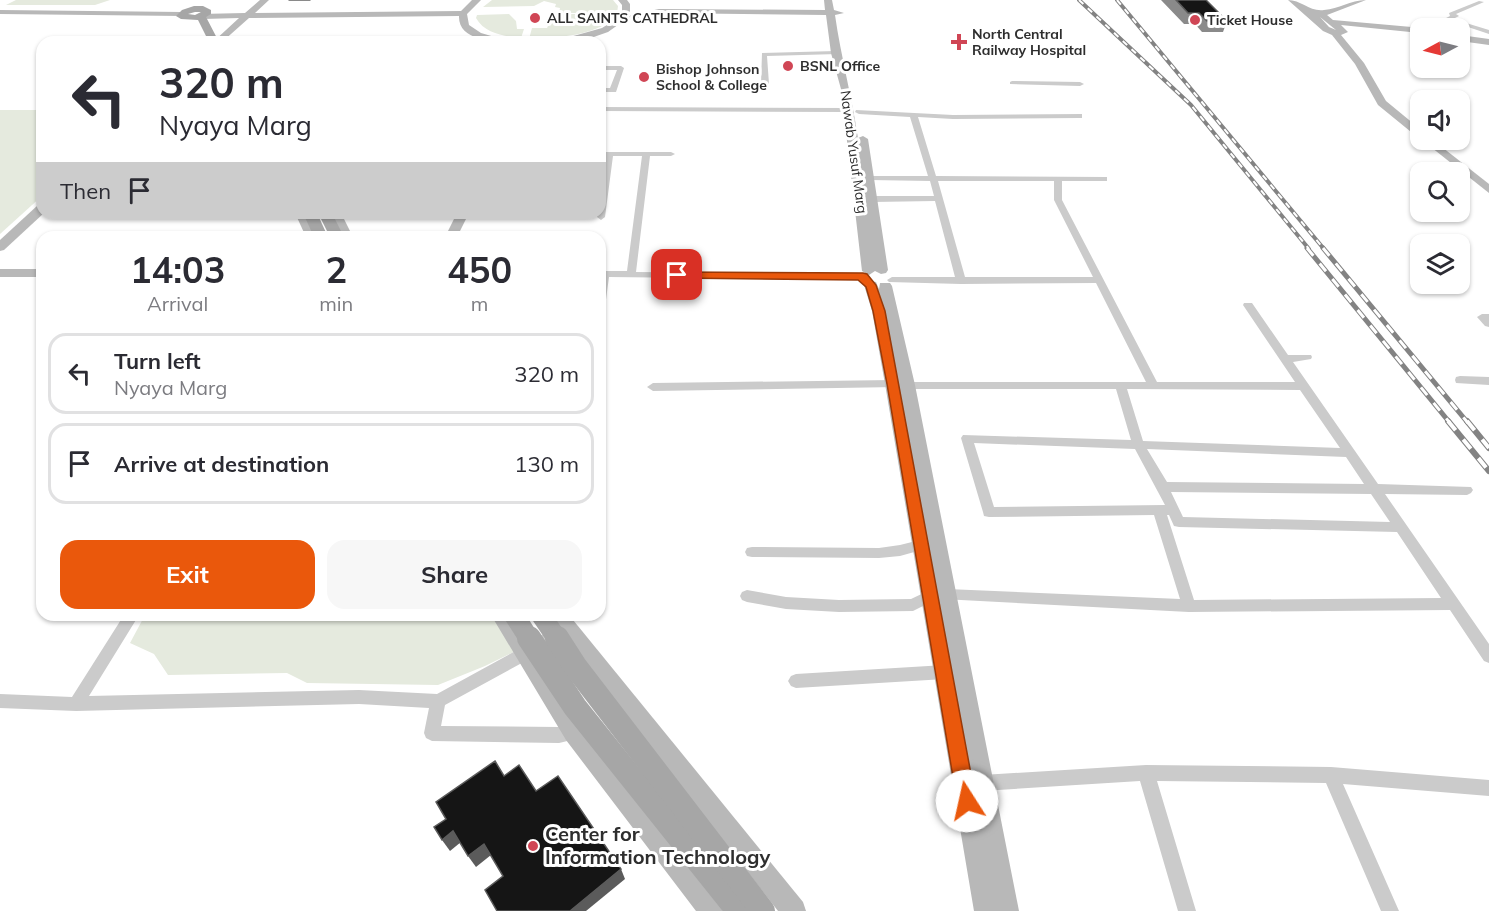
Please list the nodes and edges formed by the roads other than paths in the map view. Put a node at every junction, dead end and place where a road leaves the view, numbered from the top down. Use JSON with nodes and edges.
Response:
{"nodes":[{"id":1,"x":185,"y":0,"type":"edge"},
{"id":2,"x":192,"y":0,"type":"edge"},
{"id":3,"x":265,"y":0,"type":"edge"},
{"id":4,"x":477,"y":0,"type":"edge"},
{"id":5,"x":828,"y":0,"type":"edge"},
{"id":6,"x":837,"y":0,"type":"edge"},
{"id":7,"x":1292,"y":0,"type":"edge"},
{"id":8,"x":1301,"y":0,"type":"edge"},
{"id":9,"x":1350,"y":0,"type":"edge"},
{"id":10,"x":1362,"y":0,"type":"edge"},
{"id":11,"x":623,"y":1,"type":"edge"},
{"id":12,"x":1481,"y":2,"type":"dead end"},
{"id":13,"x":659,"y":11,"type":"junction"},
{"id":14,"x":0,"y":12,"type":"edge"},
{"id":15,"x":463,"y":13,"type":"junction"},
{"id":16,"x":836,"y":13,"type":"junction"},
{"id":17,"x":196,"y":14,"type":"junction"},
{"id":18,"x":250,"y":14,"type":"junction"},
{"id":19,"x":1315,"y":14,"type":"junction"},
{"id":20,"x":1456,"y":16,"type":"junction"},
{"id":21,"x":620,"y":20,"type":"junction"},
{"id":22,"x":1332,"y":22,"type":"junction"},
{"id":23,"x":1489,"y":25,"type":"edge"},
{"id":24,"x":1410,"y":30,"type":"edge"},
{"id":25,"x":1410,"y":30,"type":"edge"},
{"id":26,"x":1340,"y":32,"type":"junction"},
{"id":27,"x":1489,"y":32,"type":"edge"},
{"id":28,"x":202,"y":36,"type":"edge"},
{"id":29,"x":212,"y":36,"type":"edge"},
{"id":30,"x":223,"y":36,"type":"edge"},
{"id":31,"x":484,"y":36,"type":"edge"},
{"id":32,"x":584,"y":36,"type":"edge"},
{"id":33,"x":1470,"y":37,"type":"edge"},
{"id":34,"x":1489,"y":40,"type":"edge"},
{"id":35,"x":836,"y":53,"type":"junction"},
{"id":36,"x":606,"y":68,"type":"edge"},
{"id":37,"x":1012,"y":83,"type":"dead end"},
{"id":38,"x":765,"y":84,"type":"dead end"},
{"id":39,"x":1080,"y":84,"type":"dead end"},
{"id":40,"x":606,"y":90,"type":"edge"},
{"id":41,"x":606,"y":109,"type":"edge"},
{"id":42,"x":847,"y":110,"type":"junction"},
{"id":43,"x":859,"y":112,"type":"junction"},
{"id":44,"x":1400,"y":113,"type":"junction"},
{"id":45,"x":913,"y":114,"type":"junction"},
{"id":46,"x":1078,"y":116,"type":"dead end"},
{"id":47,"x":1410,"y":120,"type":"edge"},
{"id":48,"x":1410,"y":124,"type":"edge"},
{"id":49,"x":1439,"y":150,"type":"edge"},
{"id":50,"x":1449,"y":150,"type":"edge"},
{"id":51,"x":606,"y":154,"type":"edge"},
{"id":52,"x":646,"y":154,"type":"junction"},
{"id":53,"x":671,"y":154,"type":"dead end"},
{"id":54,"x":933,"y":177,"type":"junction"},
{"id":55,"x":870,"y":178,"type":"junction"},
{"id":56,"x":1058,"y":178,"type":"junction"},
{"id":57,"x":1104,"y":178,"type":"dead end"},
{"id":58,"x":1489,"y":180,"type":"edge"},
{"id":59,"x":1489,"y":190,"type":"edge"},
{"id":60,"x":939,"y":198,"type":"junction"},
{"id":61,"x":873,"y":199,"type":"junction"},
{"id":62,"x":36,"y":214,"type":"edge"},
{"id":63,"x":0,"y":248,"type":"edge"},
{"id":64,"x":0,"y":273,"type":"edge"},
{"id":65,"x":36,"y":273,"type":"edge"},
{"id":66,"x":606,"y":274,"type":"edge"},
{"id":67,"x":631,"y":274,"type":"junction"},
{"id":68,"x":877,"y":278,"type":"junction"},
{"id":69,"x":1099,"y":280,"type":"junction"},
{"id":70,"x":961,"y":281,"type":"junction"},
{"id":71,"x":1248,"y":305,"type":"dead end"},
{"id":72,"x":1489,"y":317,"type":"edge"},
{"id":73,"x":1489,"y":324,"type":"edge"},
{"id":74,"x":1307,"y":357,"type":"dead end"},
{"id":75,"x":1285,"y":358,"type":"junction"},
{"id":76,"x":1460,"y":380,"type":"dead end"},
{"id":77,"x":1489,"y":381,"type":"edge"},
{"id":78,"x":900,"y":385,"type":"junction"},
{"id":79,"x":1304,"y":386,"type":"junction"},
{"id":80,"x":653,"y":387,"type":"dead end"},
{"id":81,"x":1121,"y":387,"type":"junction"},
{"id":82,"x":1154,"y":387,"type":"junction"},
{"id":83,"x":1138,"y":444,"type":"junction"},
{"id":84,"x":1350,"y":453,"type":"junction"},
{"id":85,"x":1163,"y":487,"type":"junction"},
{"id":86,"x":1467,"y":490,"type":"dead end"},
{"id":87,"x":1376,"y":491,"type":"junction"},
{"id":88,"x":1166,"y":510,"type":"junction"},
{"id":89,"x":1401,"y":527,"type":"junction"},
{"id":90,"x":920,"y":545,"type":"junction"},
{"id":91,"x":752,"y":552,"type":"dead end"},
{"id":92,"x":747,"y":596,"type":"dead end"},
{"id":93,"x":938,"y":596,"type":"junction"},
{"id":94,"x":1455,"y":604,"type":"junction"},
{"id":95,"x":1189,"y":606,"type":"junction"},
{"id":96,"x":128,"y":621,"type":"edge"},
{"id":97,"x":505,"y":621,"type":"edge"},
{"id":98,"x":518,"y":621,"type":"edge"},
{"id":99,"x":545,"y":621,"type":"edge"},
{"id":100,"x":561,"y":621,"type":"edge"},
{"id":101,"x":525,"y":653,"type":"junction"},
{"id":102,"x":1489,"y":656,"type":"edge"},
{"id":103,"x":945,"y":672,"type":"junction"},
{"id":104,"x":796,"y":681,"type":"dead end"},
{"id":105,"x":0,"y":700,"type":"edge"},
{"id":106,"x":438,"y":701,"type":"junction"},
{"id":107,"x":76,"y":704,"type":"junction"},
{"id":108,"x":634,"y":713,"type":"junction"},
{"id":109,"x":574,"y":733,"type":"junction"},
{"id":110,"x":1146,"y":773,"type":"junction"},
{"id":111,"x":1331,"y":775,"type":"junction"},
{"id":112,"x":982,"y":783,"type":"junction"},
{"id":113,"x":1489,"y":788,"type":"edge"},
{"id":114,"x":711,"y":911,"type":"edge"},
{"id":115,"x":738,"y":911,"type":"edge"},
{"id":116,"x":763,"y":911,"type":"edge"},
{"id":117,"x":794,"y":911,"type":"edge"},
{"id":118,"x":986,"y":911,"type":"edge"},
{"id":119,"x":1007,"y":911,"type":"edge"},
{"id":120,"x":1187,"y":911,"type":"edge"},
{"id":121,"x":1390,"y":911,"type":"edge"}],
"edges":[{"from":1,"to":17,"type":"main road"},
{"from":2,"to":17,"type":"main road"},
{"from":3,"to":18,"type":"main road"},
{"from":4,"to":15,"type":"main road"},
{"from":5,"to":16,"type":"main road","name":"Nawab Yusuf Marg"},
{"from":6,"to":16,"type":"main road","name":"Nawab Yusuf Marg"},
{"from":7,"to":19,"type":"main road"},
{"from":8,"to":19,"type":"main road"},
{"from":9,"to":19,"type":"main road"},
{"from":10,"to":19,"type":"main road"},
{"from":11,"to":13,"type":"main road"},
{"from":11,"to":21,"type":"main road"},
{"from":12,"to":20,"type":"street"},
{"from":13,"to":16,"type":"main road"},
{"from":13,"to":21,"type":"main road"},
{"from":14,"to":17,"type":"main road"},
{"from":15,"to":18,"type":"main road"},
{"from":15,"to":31,"type":"main road"},
{"from":16,"to":35,"type":"main road","name":"Nawab Yusuf Marg"},
{"from":16,"to":43,"type":"main road","name":"Nawab Yusuf Marg"},
{"from":17,"to":18,"type":"main road"},
{"from":17,"to":28,"type":"main road"},
{"from":17,"to":29,"type":"main road"},
{"from":18,"to":30,"type":"main road"},
{"from":19,"to":22,"type":"main road"},
{"from":19,"to":26,"type":"main road"},
{"from":20,"to":23,"type":"street"},
{"from":20,"to":27,"type":"street"},
{"from":21,"to":32,"type":"main road"},
{"from":22,"to":24,"type":"main road"},
{"from":22,"to":26,"type":"main road"},
{"from":25,"to":26,"type":"main road"},
{"from":26,"to":44,"type":"main road"},
{"from":33,"to":34,"type":"main road"},
{"from":35,"to":38,"type":"street"},
{"from":35,"to":42,"type":"main road","name":"Nawab Yusuf Marg"},
{"from":36,"to":40,"type":"street"},
{"from":37,"to":39,"type":"street"},
{"from":41,"to":42,"type":"street"},
{"from":42,"to":68,"type":"main road","name":"Nawab Yusuf Marg"},
{"from":43,"to":45,"type":"street"},
{"from":43,"to":55,"type":"main road","name":"Nawab Yusuf Marg"},
{"from":44,"to":47,"type":"main road"},
{"from":44,"to":48,"type":"main road"},
{"from":45,"to":46,"type":"street"},
{"from":45,"to":54,"type":"street"},
{"from":49,"to":59,"type":"main road"},
{"from":50,"to":58,"type":"main road"},
{"from":51,"to":52,"type":"street"},
{"from":52,"to":53,"type":"street"},
{"from":52,"to":67,"type":"street"},
{"from":54,"to":55,"type":"street"},
{"from":54,"to":56,"type":"street"},
{"from":54,"to":60,"type":"street"},
{"from":55,"to":61,"type":"main road","name":"Nawab Yusuf Marg"},
{"from":56,"to":57,"type":"street"},
{"from":56,"to":69,"type":"street"},
{"from":60,"to":61,"type":"street"},
{"from":60,"to":70,"type":"street"},
{"from":61,"to":68,"type":"main road","name":"Nawab Yusuf Marg"},
{"from":62,"to":63,"type":"main road"},
{"from":64,"to":65,"type":"main road"},
{"from":66,"to":67,"type":"street"},
{"from":67,"to":68,"type":"street"},
{"from":68,"to":70,"type":"street"},
{"from":68,"to":78,"type":"main road","name":"Nawab Yusuf Marg"},
{"from":69,"to":70,"type":"street"},
{"from":69,"to":82,"type":"street"},
{"from":71,"to":75,"type":"street"},
{"from":72,"to":73,"type":"street"},
{"from":74,"to":75,"type":"street"},
{"from":75,"to":79,"type":"street"},
{"from":76,"to":77,"type":"street"},
{"from":78,"to":80,"type":"street"},
{"from":78,"to":81,"type":"street"},
{"from":78,"to":90,"type":"main road","name":"Nawab Yusuf Marg"},
{"from":78,"to":93,"type":"main road","name":"Nawab Yusuf Marg"},
{"from":79,"to":82,"type":"street"},
{"from":79,"to":84,"type":"street"},
{"from":81,"to":82,"type":"street"},
{"from":81,"to":83,"type":"street"},
{"from":83,"to":84,"type":"street"},
{"from":83,"to":85,"type":"street"},
{"from":83,"to":88,"type":"street"},
{"from":84,"to":87,"type":"street"},
{"from":85,"to":87,"type":"street"},
{"from":85,"to":88,"type":"street"},
{"from":86,"to":87,"type":"street"},
{"from":87,"to":89,"type":"street"},
{"from":88,"to":89,"type":"street"},
{"from":88,"to":95,"type":"street"},
{"from":89,"to":94,"type":"street"},
{"from":90,"to":91,"type":"street"},
{"from":90,"to":93,"type":"main road","name":"Nawab Yusuf Marg"},
{"from":92,"to":93,"type":"street"},
{"from":93,"to":95,"type":"street"},
{"from":93,"to":103,"type":"main road","name":"Nawab Yusuf Marg"},
{"from":93,"to":112,"type":"main road","name":"Nawab Yusuf Marg"},
{"from":94,"to":95,"type":"street"},
{"from":94,"to":102,"type":"street"},
{"from":96,"to":107,"type":"street"},
{"from":97,"to":101,"type":"main road"},
{"from":98,"to":115,"type":"main road","bridge":true},
{"from":99,"to":116,"type":"main road","bridge":true},
{"from":100,"to":101,"type":"street"},
{"from":100,"to":108,"type":"main road"},
{"from":101,"to":106,"type":"street"},
{"from":101,"to":109,"type":"main road"},
{"from":103,"to":104,"type":"street"},
{"from":103,"to":118,"type":"main road","name":"Nawab Yusuf Marg"},
{"from":105,"to":107,"type":"street"},
{"from":106,"to":107,"type":"street"},
{"from":106,"to":109,"type":"street"},
{"from":108,"to":109,"type":"street"},
{"from":108,"to":117,"type":"main road"},
{"from":109,"to":114,"type":"main road"},
{"from":110,"to":111,"type":"street"},
{"from":110,"to":112,"type":"street"},
{"from":110,"to":120,"type":"street"},
{"from":111,"to":113,"type":"street"},
{"from":111,"to":121,"type":"street"},
{"from":112,"to":119,"type":"main road","name":"Nawab Yusuf Marg"}]}
